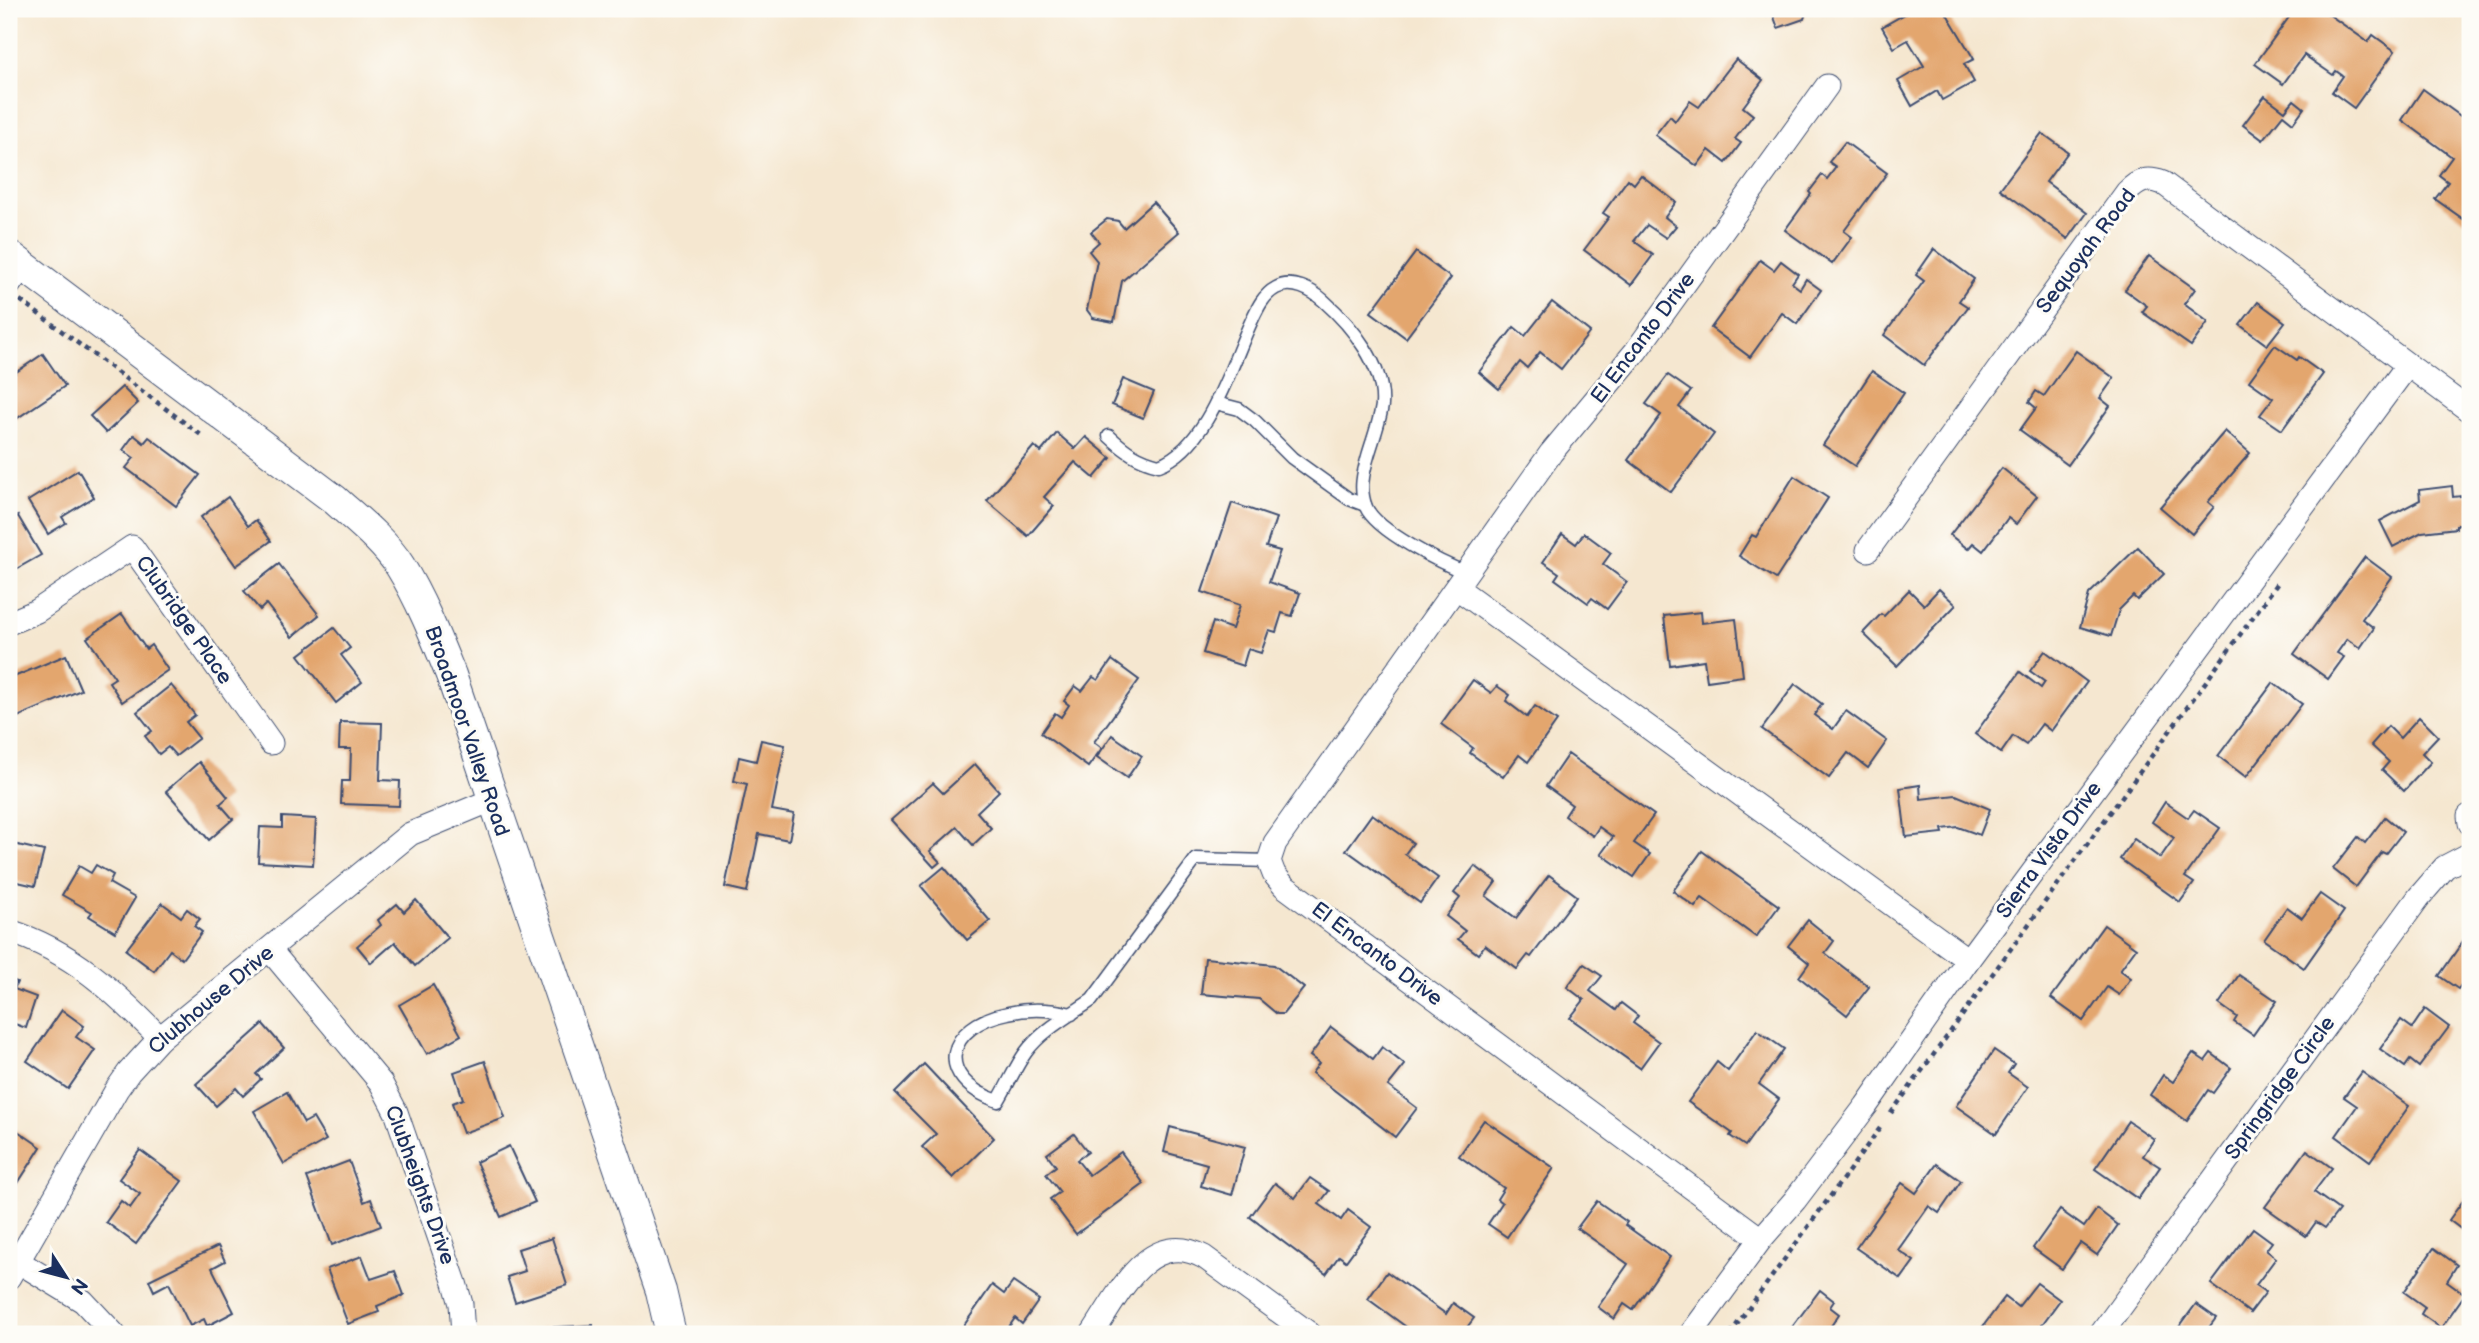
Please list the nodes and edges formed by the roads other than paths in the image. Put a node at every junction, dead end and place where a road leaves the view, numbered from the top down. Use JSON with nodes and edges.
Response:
{"nodes":[{"id":1,"x":1827,"y":86,"type":"dead end"},
{"id":2,"x":15,"y":276,"type":"edge"},
{"id":3,"x":2407,"y":366,"type":"junction"},
{"id":4,"x":1216,"y":403,"type":"junction"},
{"id":5,"x":2470,"y":411,"type":"edge"},
{"id":6,"x":1109,"y":436,"type":"dead end"},
{"id":7,"x":1365,"y":505,"type":"junction"},
{"id":8,"x":1868,"y":550,"type":"dead end"},
{"id":9,"x":1462,"y":580,"type":"junction"},
{"id":10,"x":9,"y":623,"type":"edge"},
{"id":11,"x":271,"y":743,"type":"dead end"},
{"id":12,"x":492,"y":800,"type":"junction"},
{"id":13,"x":2470,"y":854,"type":"edge"},
{"id":14,"x":1269,"y":861,"type":"junction"},
{"id":15,"x":9,"y":931,"type":"edge"},
{"id":16,"x":271,"y":950,"type":"junction"},
{"id":17,"x":1968,"y":960,"type":"junction"},
{"id":18,"x":1072,"y":1014,"type":"junction"},
{"id":19,"x":160,"y":1038,"type":"junction"},
{"id":20,"x":1761,"y":1239,"type":"junction"},
{"id":21,"x":12,"y":1265,"type":"edge"},
{"id":22,"x":114,"y":1334,"type":"edge"},
{"id":23,"x":463,"y":1334,"type":"edge"},
{"id":24,"x":671,"y":1334,"type":"edge"},
{"id":25,"x":1091,"y":1334,"type":"edge"},
{"id":26,"x":1310,"y":1334,"type":"edge"},
{"id":27,"x":1691,"y":1334,"type":"edge"},
{"id":28,"x":2101,"y":1334,"type":"edge"}],
"edges":[{"from":1,"to":9,"type":"street","name":"El Encanto Drive"},
{"from":2,"to":12,"type":"street","name":"Broadmoor Valley Road"},
{"from":3,"to":5,"type":"street","name":"Sequoyah Road"},
{"from":3,"to":8,"type":"street","name":"Sequoyah Road"},
{"from":3,"to":17,"type":"street","name":"Sierra Vista Drive"},
{"from":4,"to":6,"type":"lane"},
{"from":4,"to":7,"type":"lane"},
{"from":4,"to":7,"type":"lane"},
{"from":7,"to":9,"type":"lane"},
{"from":9,"to":14,"type":"street","name":"El Encanto Drive"},
{"from":9,"to":17,"type":"street"},
{"from":10,"to":11,"type":"street","name":"Clubridge Place"},
{"from":12,"to":16,"type":"street","name":"Clubhouse Drive"},
{"from":12,"to":24,"type":"street","name":"Broadmoor Valley Road"},
{"from":13,"to":28,"type":"street","name":"Springridge Circle"},
{"from":14,"to":18,"type":"lane"},
{"from":14,"to":20,"type":"street","name":"El Encanto Drive"},
{"from":15,"to":19,"type":"street"},
{"from":16,"to":19,"type":"street","name":"Clubhouse Drive"},
{"from":16,"to":23,"type":"street","name":"Clubheights Drive"},
{"from":17,"to":20,"type":"street","name":"Sierra Vista Drive"},
{"from":18,"to":18,"type":"lane"},
{"from":19,"to":21,"type":"street","name":"Clubhouse Drive"},
{"from":20,"to":27,"type":"street","name":"Sierra Vista Drive"},
{"from":21,"to":22,"type":"street"},
{"from":25,"to":26,"type":"street"}]}
